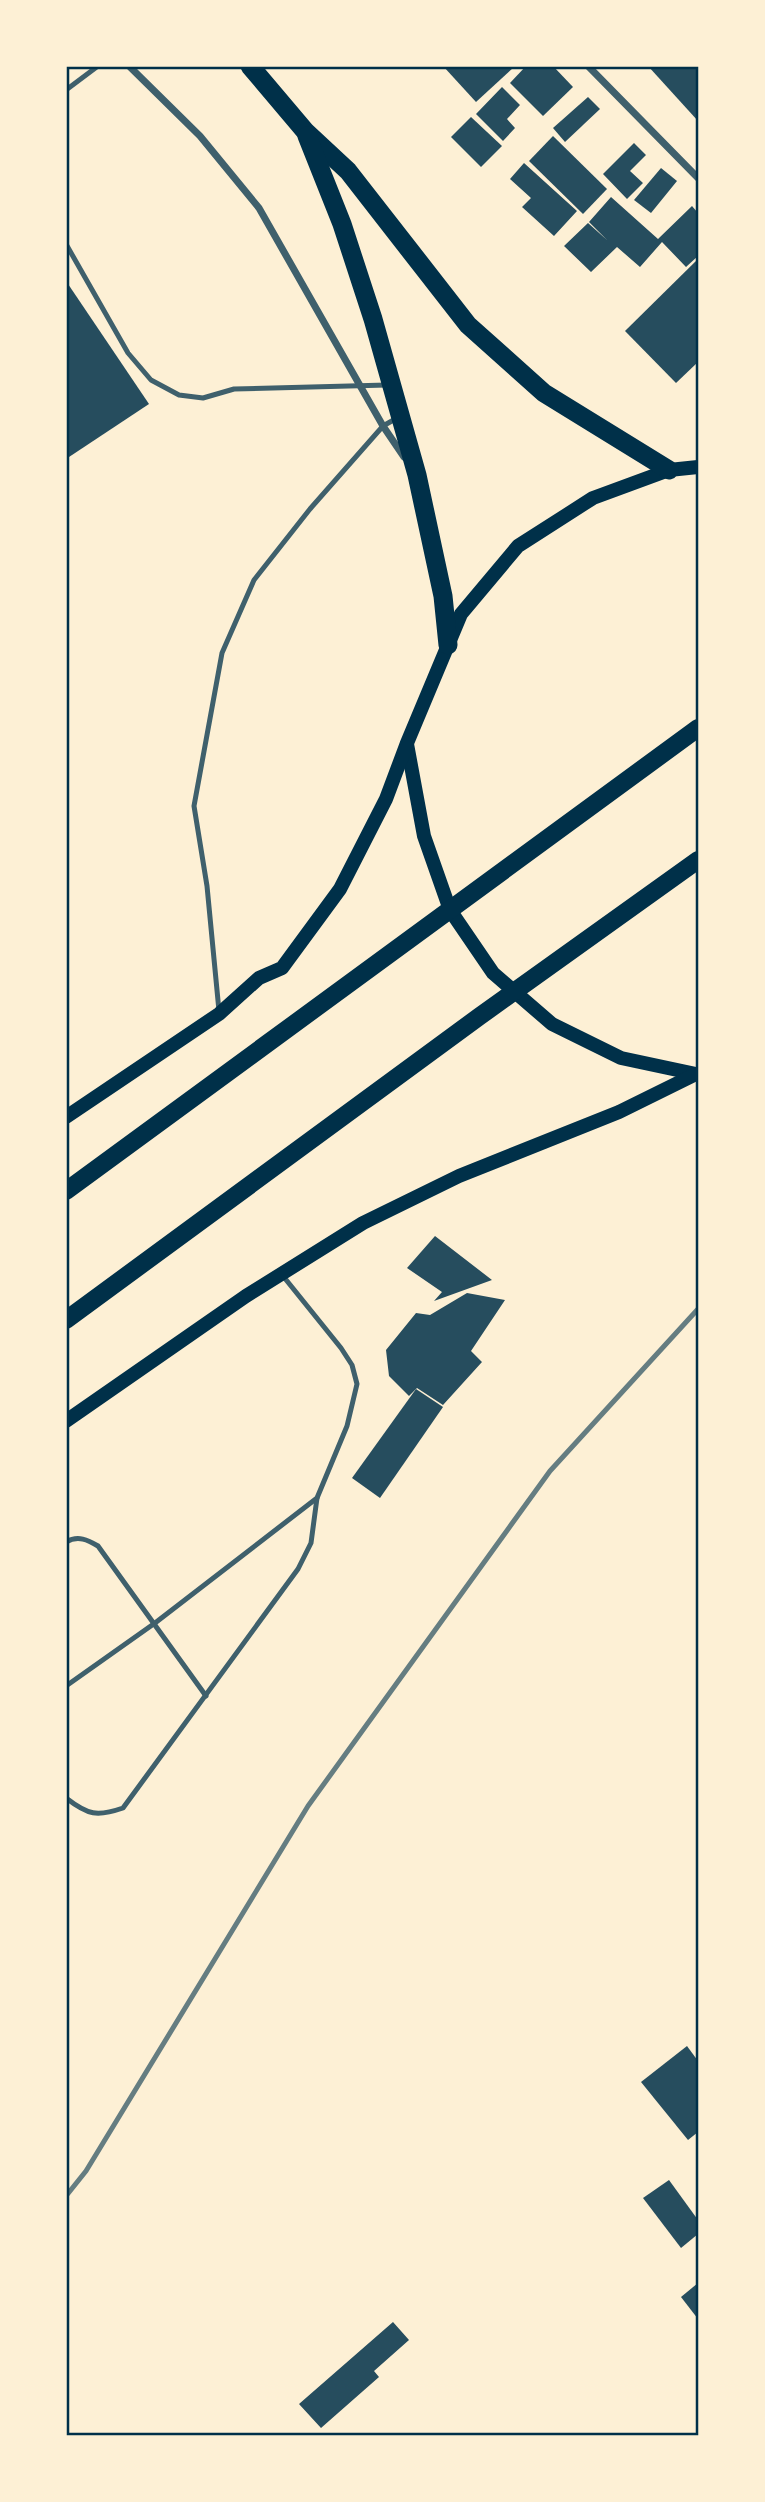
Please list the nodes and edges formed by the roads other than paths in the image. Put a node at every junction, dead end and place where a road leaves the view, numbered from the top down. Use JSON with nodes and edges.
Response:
{"nodes":[{"id":1,"x":98,"y":66,"type":"edge"},
{"id":2,"x":128,"y":66,"type":"edge"},
{"id":3,"x":250,"y":66,"type":"edge"},
{"id":4,"x":588,"y":66,"type":"edge"},
{"id":5,"x":66,"y":90,"type":"edge"},
{"id":6,"x":305,"y":131,"type":"junction"},
{"id":7,"x":698,"y":178,"type":"edge"},
{"id":8,"x":66,"y":244,"type":"edge"},
{"id":9,"x":359,"y":385,"type":"junction"},
{"id":10,"x":391,"y":385,"type":"junction"},
{"id":11,"x":391,"y":421,"type":"junction"},
{"id":12,"x":698,"y":467,"type":"edge"},
{"id":13,"x":669,"y":470,"type":"junction"},
{"id":14,"x":448,"y":645,"type":"junction"},
{"id":15,"x":698,"y":728,"type":"edge"},
{"id":16,"x":407,"y":743,"type":"junction"},
{"id":17,"x":698,"y":860,"type":"edge"},
{"id":18,"x":219,"y":1014,"type":"junction"},
{"id":19,"x":697,"y":1074,"type":"edge"},
{"id":20,"x":66,"y":1117,"type":"edge"},
{"id":21,"x":66,"y":1191,"type":"edge"},
{"id":22,"x":281,"y":1275,"type":"junction"},
{"id":23,"x":66,"y":1320,"type":"edge"},
{"id":24,"x":66,"y":1421,"type":"edge"},
{"id":25,"x":317,"y":1498,"type":"junction"},
{"id":26,"x":66,"y":1542,"type":"edge"},
{"id":27,"x":155,"y":1623,"type":"junction"},
{"id":28,"x":66,"y":1686,"type":"edge"},
{"id":29,"x":206,"y":1696,"type":"junction"},
{"id":30,"x":66,"y":1798,"type":"edge"}],
"edges":[{"from":1,"to":5,"type":"lane"},
{"from":2,"to":9,"type":"street"},
{"from":3,"to":6,"type":"highway"},
{"from":4,"to":7,"type":"street"},
{"from":6,"to":10,"type":"highway"},
{"from":6,"to":13,"type":"highway"},
{"from":8,"to":9,"type":"lane"},
{"from":9,"to":10,"type":"lane"},
{"from":9,"to":11,"type":"street"},
{"from":10,"to":11,"type":"highway"},
{"from":11,"to":14,"type":"highway"},
{"from":11,"to":18,"type":"lane"},
{"from":12,"to":13,"type":"main road"},
{"from":13,"to":14,"type":"main road"},
{"from":14,"to":16,"type":"main road"},
{"from":15,"to":21,"type":"main road"},
{"from":16,"to":18,"type":"main road"},
{"from":16,"to":19,"type":"main road"},
{"from":17,"to":23,"type":"main road"},
{"from":18,"to":20,"type":"main road"},
{"from":19,"to":22,"type":"main road"},
{"from":22,"to":24,"type":"main road"},
{"from":22,"to":25,"type":"lane"},
{"from":25,"to":27,"type":"lane"},
{"from":25,"to":29,"type":"lane"},
{"from":26,"to":27,"type":"lane"},
{"from":27,"to":28,"type":"lane"},
{"from":27,"to":29,"type":"lane"},
{"from":29,"to":30,"type":"lane"}]}
